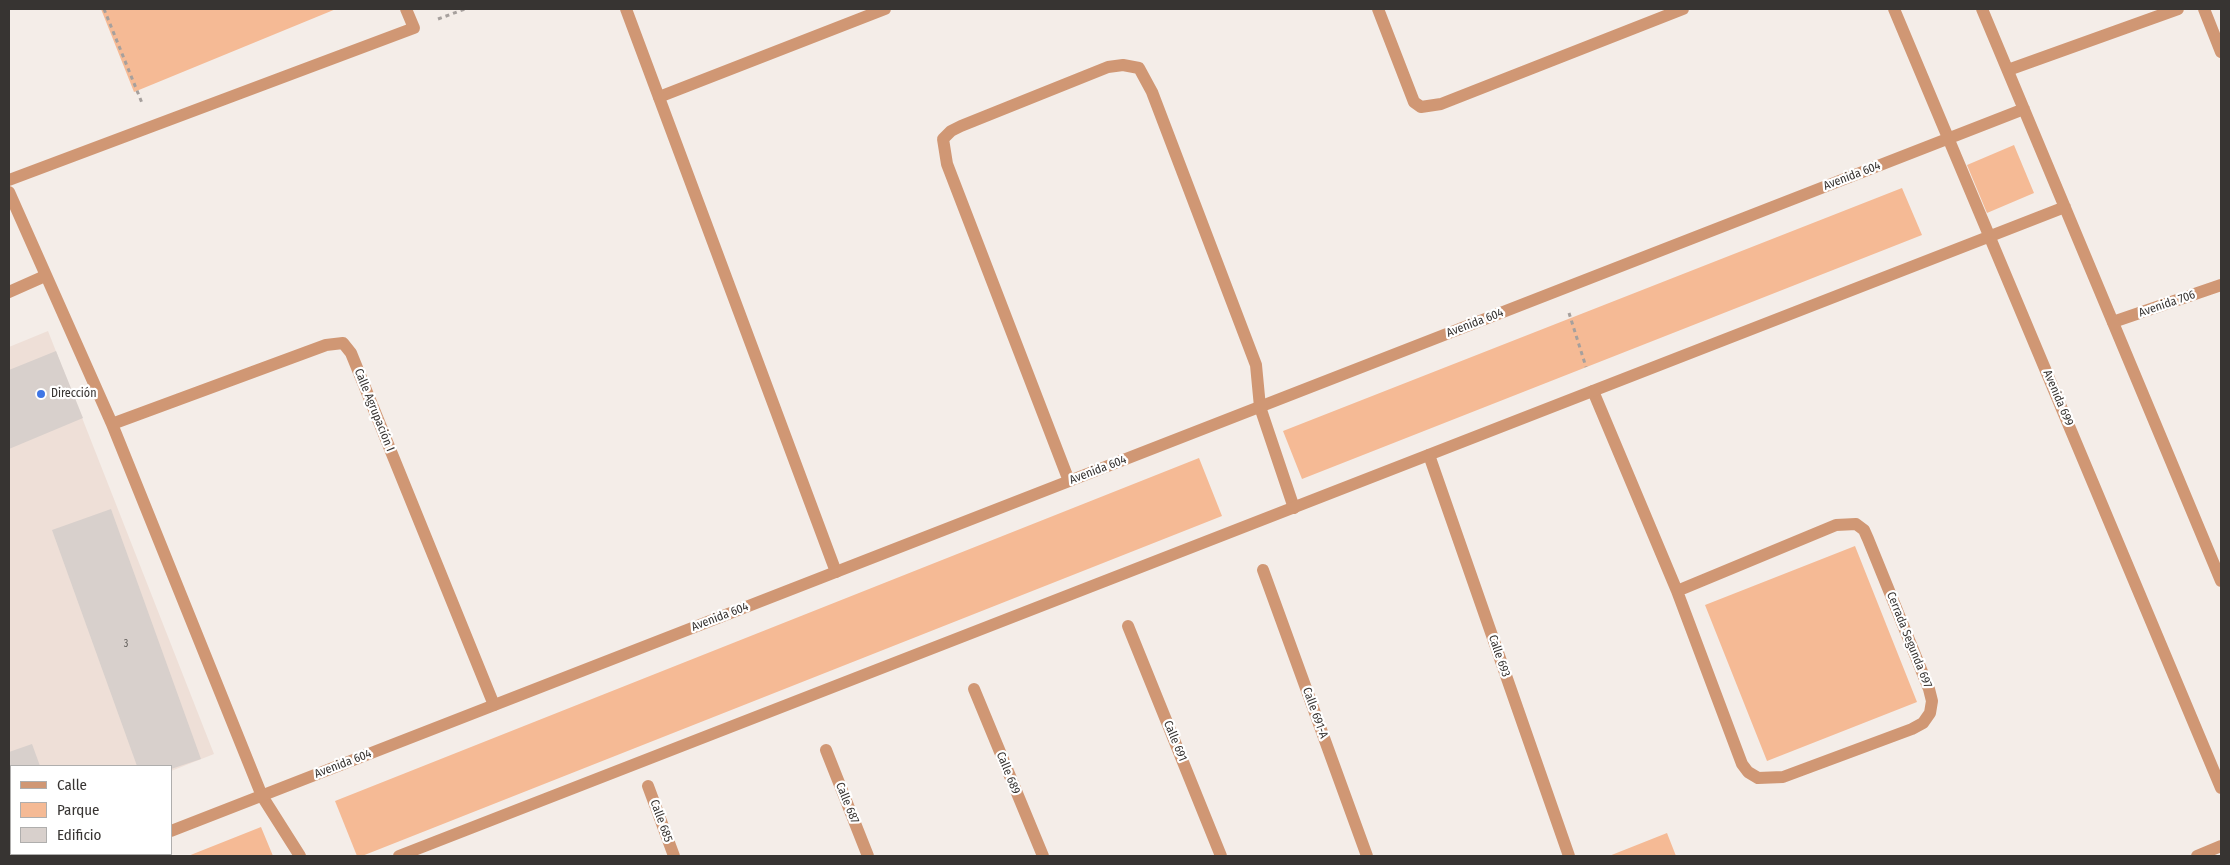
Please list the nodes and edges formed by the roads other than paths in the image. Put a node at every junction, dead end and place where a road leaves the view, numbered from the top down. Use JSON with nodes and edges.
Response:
{"nodes":[{"id":1,"x":406,"y":9,"type":"edge"},
{"id":2,"x":626,"y":9,"type":"edge"},
{"id":3,"x":885,"y":9,"type":"edge"},
{"id":4,"x":1378,"y":9,"type":"edge"},
{"id":5,"x":1683,"y":9,"type":"edge"},
{"id":6,"x":1894,"y":9,"type":"edge"},
{"id":7,"x":1982,"y":9,"type":"edge"},
{"id":8,"x":2178,"y":9,"type":"edge"},
{"id":9,"x":2204,"y":9,"type":"edge"},
{"id":10,"x":2221,"y":52,"type":"edge"},
{"id":11,"x":2008,"y":70,"type":"junction"},
{"id":12,"x":659,"y":97,"type":"junction"},
{"id":13,"x":2024,"y":109,"type":"junction"},
{"id":14,"x":1948,"y":138,"type":"junction"},
{"id":15,"x":9,"y":180,"type":"edge"},
{"id":16,"x":9,"y":192,"type":"edge"},
{"id":17,"x":2065,"y":207,"type":"junction"},
{"id":18,"x":1990,"y":236,"type":"junction"},
{"id":19,"x":45,"y":276,"type":"junction"},
{"id":20,"x":2221,"y":285,"type":"edge"},
{"id":21,"x":9,"y":292,"type":"edge"},
{"id":22,"x":2113,"y":322,"type":"junction"},
{"id":23,"x":1593,"y":391,"type":"junction"},
{"id":24,"x":1260,"y":407,"type":"junction"},
{"id":25,"x":112,"y":424,"type":"junction"},
{"id":26,"x":1429,"y":455,"type":"junction"},
{"id":27,"x":1069,"y":481,"type":"junction"},
{"id":28,"x":1294,"y":508,"type":"junction"},
{"id":29,"x":2219,"y":568,"type":"edge"},
{"id":30,"x":1263,"y":570,"type":"dead end"},
{"id":31,"x":836,"y":572,"type":"junction"},
{"id":32,"x":2221,"y":581,"type":"edge"},
{"id":33,"x":1677,"y":592,"type":"junction"},
{"id":34,"x":1128,"y":626,"type":"dead end"},
{"id":35,"x":974,"y":689,"type":"dead end"},
{"id":36,"x":494,"y":705,"type":"junction"},
{"id":37,"x":826,"y":750,"type":"dead end"},
{"id":38,"x":648,"y":786,"type":"dead end"},
{"id":39,"x":2221,"y":788,"type":"edge"},
{"id":40,"x":262,"y":796,"type":"junction"},
{"id":41,"x":172,"y":831,"type":"edge"},
{"id":42,"x":2221,"y":846,"type":"edge"},
{"id":43,"x":300,"y":856,"type":"edge"},
{"id":44,"x":399,"y":856,"type":"edge"},
{"id":45,"x":674,"y":856,"type":"edge"},
{"id":46,"x":868,"y":856,"type":"edge"},
{"id":47,"x":1043,"y":856,"type":"edge"},
{"id":48,"x":1221,"y":856,"type":"edge"},
{"id":49,"x":1367,"y":856,"type":"edge"},
{"id":50,"x":1569,"y":856,"type":"edge"},
{"id":51,"x":2197,"y":856,"type":"edge"}],
"edges":[{"from":1,"to":15,"type":"street"},
{"from":2,"to":12,"type":"street"},
{"from":3,"to":12,"type":"street"},
{"from":4,"to":5,"type":"street"},
{"from":6,"to":14,"type":"street","name":"Avenida 699"},
{"from":7,"to":11,"type":"street"},
{"from":8,"to":11,"type":"street"},
{"from":9,"to":10,"type":"street"},
{"from":11,"to":13,"type":"street"},
{"from":12,"to":31,"type":"street"},
{"from":13,"to":14,"type":"street","name":"Avenida 604"},
{"from":13,"to":17,"type":"street"},
{"from":14,"to":18,"type":"street","name":"Avenida 699"},
{"from":14,"to":24,"type":"street","name":"Avenida 604"},
{"from":16,"to":19,"type":"street"},
{"from":17,"to":18,"type":"street"},
{"from":17,"to":22,"type":"street"},
{"from":18,"to":23,"type":"street"},
{"from":18,"to":39,"type":"street","name":"Avenida 699"},
{"from":19,"to":21,"type":"street"},
{"from":19,"to":25,"type":"street"},
{"from":20,"to":22,"type":"street","name":"Avenida 706"},
{"from":22,"to":29,"type":"street"},
{"from":23,"to":26,"type":"street"},
{"from":23,"to":33,"type":"street","name":"Cerrada Segunda 697"},
{"from":24,"to":27,"type":"street","name":"Avenida 604"},
{"from":24,"to":27,"type":"street"},
{"from":24,"to":28,"type":"street"},
{"from":25,"to":36,"type":"street","name":"Calle Agrupación I"},
{"from":25,"to":40,"type":"street"},
{"from":26,"to":28,"type":"street"},
{"from":26,"to":50,"type":"street","name":"Calle 693"},
{"from":27,"to":31,"type":"street","name":"Avenida 604"},
{"from":28,"to":44,"type":"street"},
{"from":29,"to":32,"type":"street"},
{"from":30,"to":49,"type":"street","name":"Calle 691-A"},
{"from":31,"to":36,"type":"street","name":"Avenida 604"},
{"from":33,"to":33,"type":"street","name":"Cerrada Segunda 697"},
{"from":34,"to":48,"type":"street","name":"Calle 691"},
{"from":35,"to":47,"type":"street","name":"Calle 689"},
{"from":36,"to":40,"type":"street","name":"Avenida 604"},
{"from":37,"to":46,"type":"street","name":"Calle 687"},
{"from":38,"to":45,"type":"street","name":"Calle 685"},
{"from":40,"to":41,"type":"street","name":"Avenida 604"},
{"from":40,"to":43,"type":"street"},
{"from":42,"to":51,"type":"street"}]}
